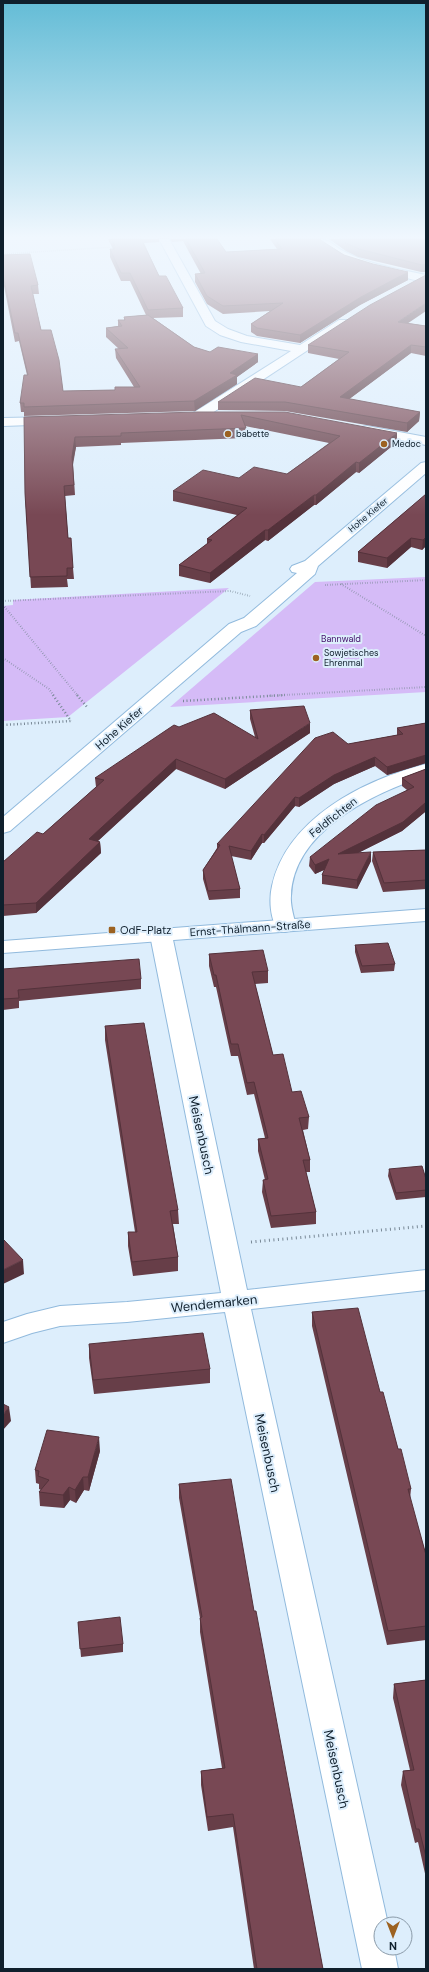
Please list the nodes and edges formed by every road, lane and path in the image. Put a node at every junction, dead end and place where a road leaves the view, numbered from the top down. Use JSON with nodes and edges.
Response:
{"nodes":[{"id":1,"x":222,"y":331,"type":"edge"},
{"id":2,"x":330,"y":331,"type":"edge"},
{"id":3,"x":301,"y":349,"type":"junction"},
{"id":4,"x":183,"y":416,"type":"edge"},
{"id":5,"x":198,"y":416,"type":"junction"},
{"id":6,"x":227,"y":416,"type":"edge"},
{"id":7,"x":66,"y":420,"type":"edge"},
{"id":8,"x":3,"y":422,"type":"edge"},
{"id":9,"x":353,"y":428,"type":"edge"},
{"id":10,"x":426,"y":441,"type":"edge"},
{"id":11,"x":426,"y":466,"type":"edge"},
{"id":12,"x":426,"y":580,"type":"edge"},
{"id":13,"x":341,"y":584,"type":"junction"},
{"id":14,"x":318,"y":586,"type":"dead end"},
{"id":15,"x":254,"y":596,"type":"dead end"},
{"id":16,"x":3,"y":601,"type":"edge"},
{"id":17,"x":3,"y":605,"type":"edge"},
{"id":18,"x":426,"y":636,"type":"edge"},
{"id":19,"x":3,"y":658,"type":"edge"},
{"id":20,"x":426,"y":686,"type":"edge"},
{"id":21,"x":175,"y":702,"type":"dead end"},
{"id":22,"x":87,"y":707,"type":"dead end"},
{"id":23,"x":3,"y":725,"type":"edge"},
{"id":24,"x":426,"y":770,"type":"edge"},
{"id":25,"x":3,"y":827,"type":"edge"},
{"id":26,"x":426,"y":914,"type":"edge"},
{"id":27,"x":284,"y":926,"type":"junction"},
{"id":28,"x":160,"y":935,"type":"junction"},
{"id":29,"x":3,"y":948,"type":"edge"},
{"id":30,"x":426,"y":1226,"type":"edge"},
{"id":31,"x":225,"y":1244,"type":"junction"},
{"id":32,"x":426,"y":1280,"type":"edge"},
{"id":33,"x":236,"y":1301,"type":"junction"},
{"id":34,"x":3,"y":1333,"type":"edge"},
{"id":35,"x":380,"y":1969,"type":"edge"}],
"edges":[{"from":1,"to":3,"type":"street"},
{"from":2,"to":3,"type":"street"},
{"from":3,"to":5,"type":"street"},
{"from":4,"to":5,"type":"street"},
{"from":5,"to":6,"type":"street"},
{"from":7,"to":8,"type":"street"},
{"from":9,"to":10,"type":"street"},
{"from":11,"to":25,"type":"street","name":"Hohe Kiefer"},
{"from":12,"to":13,"type":"path"},
{"from":13,"to":14,"type":"path"},
{"from":13,"to":18,"type":"path"},
{"from":15,"to":16,"type":"path"},
{"from":17,"to":22,"type":"path"},
{"from":19,"to":23,"type":"path"},
{"from":20,"to":21,"type":"path"},
{"from":24,"to":27,"type":"street","name":"Feldfichten"},
{"from":26,"to":27,"type":"street","name":"Ernst-Thälmann-Straße"},
{"from":27,"to":28,"type":"street","name":"Ernst-Thälmann-Straße"},
{"from":28,"to":29,"type":"street","name":"Ernst-Thälmann-Straße"},
{"from":28,"to":31,"type":"street","name":"Meisenbusch"},
{"from":30,"to":31,"type":"path"},
{"from":31,"to":33,"type":"street","name":"Meisenbusch"},
{"from":32,"to":33,"type":"street","name":"Wendemarken"},
{"from":33,"to":34,"type":"street","name":"Wendemarken"},
{"from":33,"to":35,"type":"street","name":"Meisenbusch"}]}
